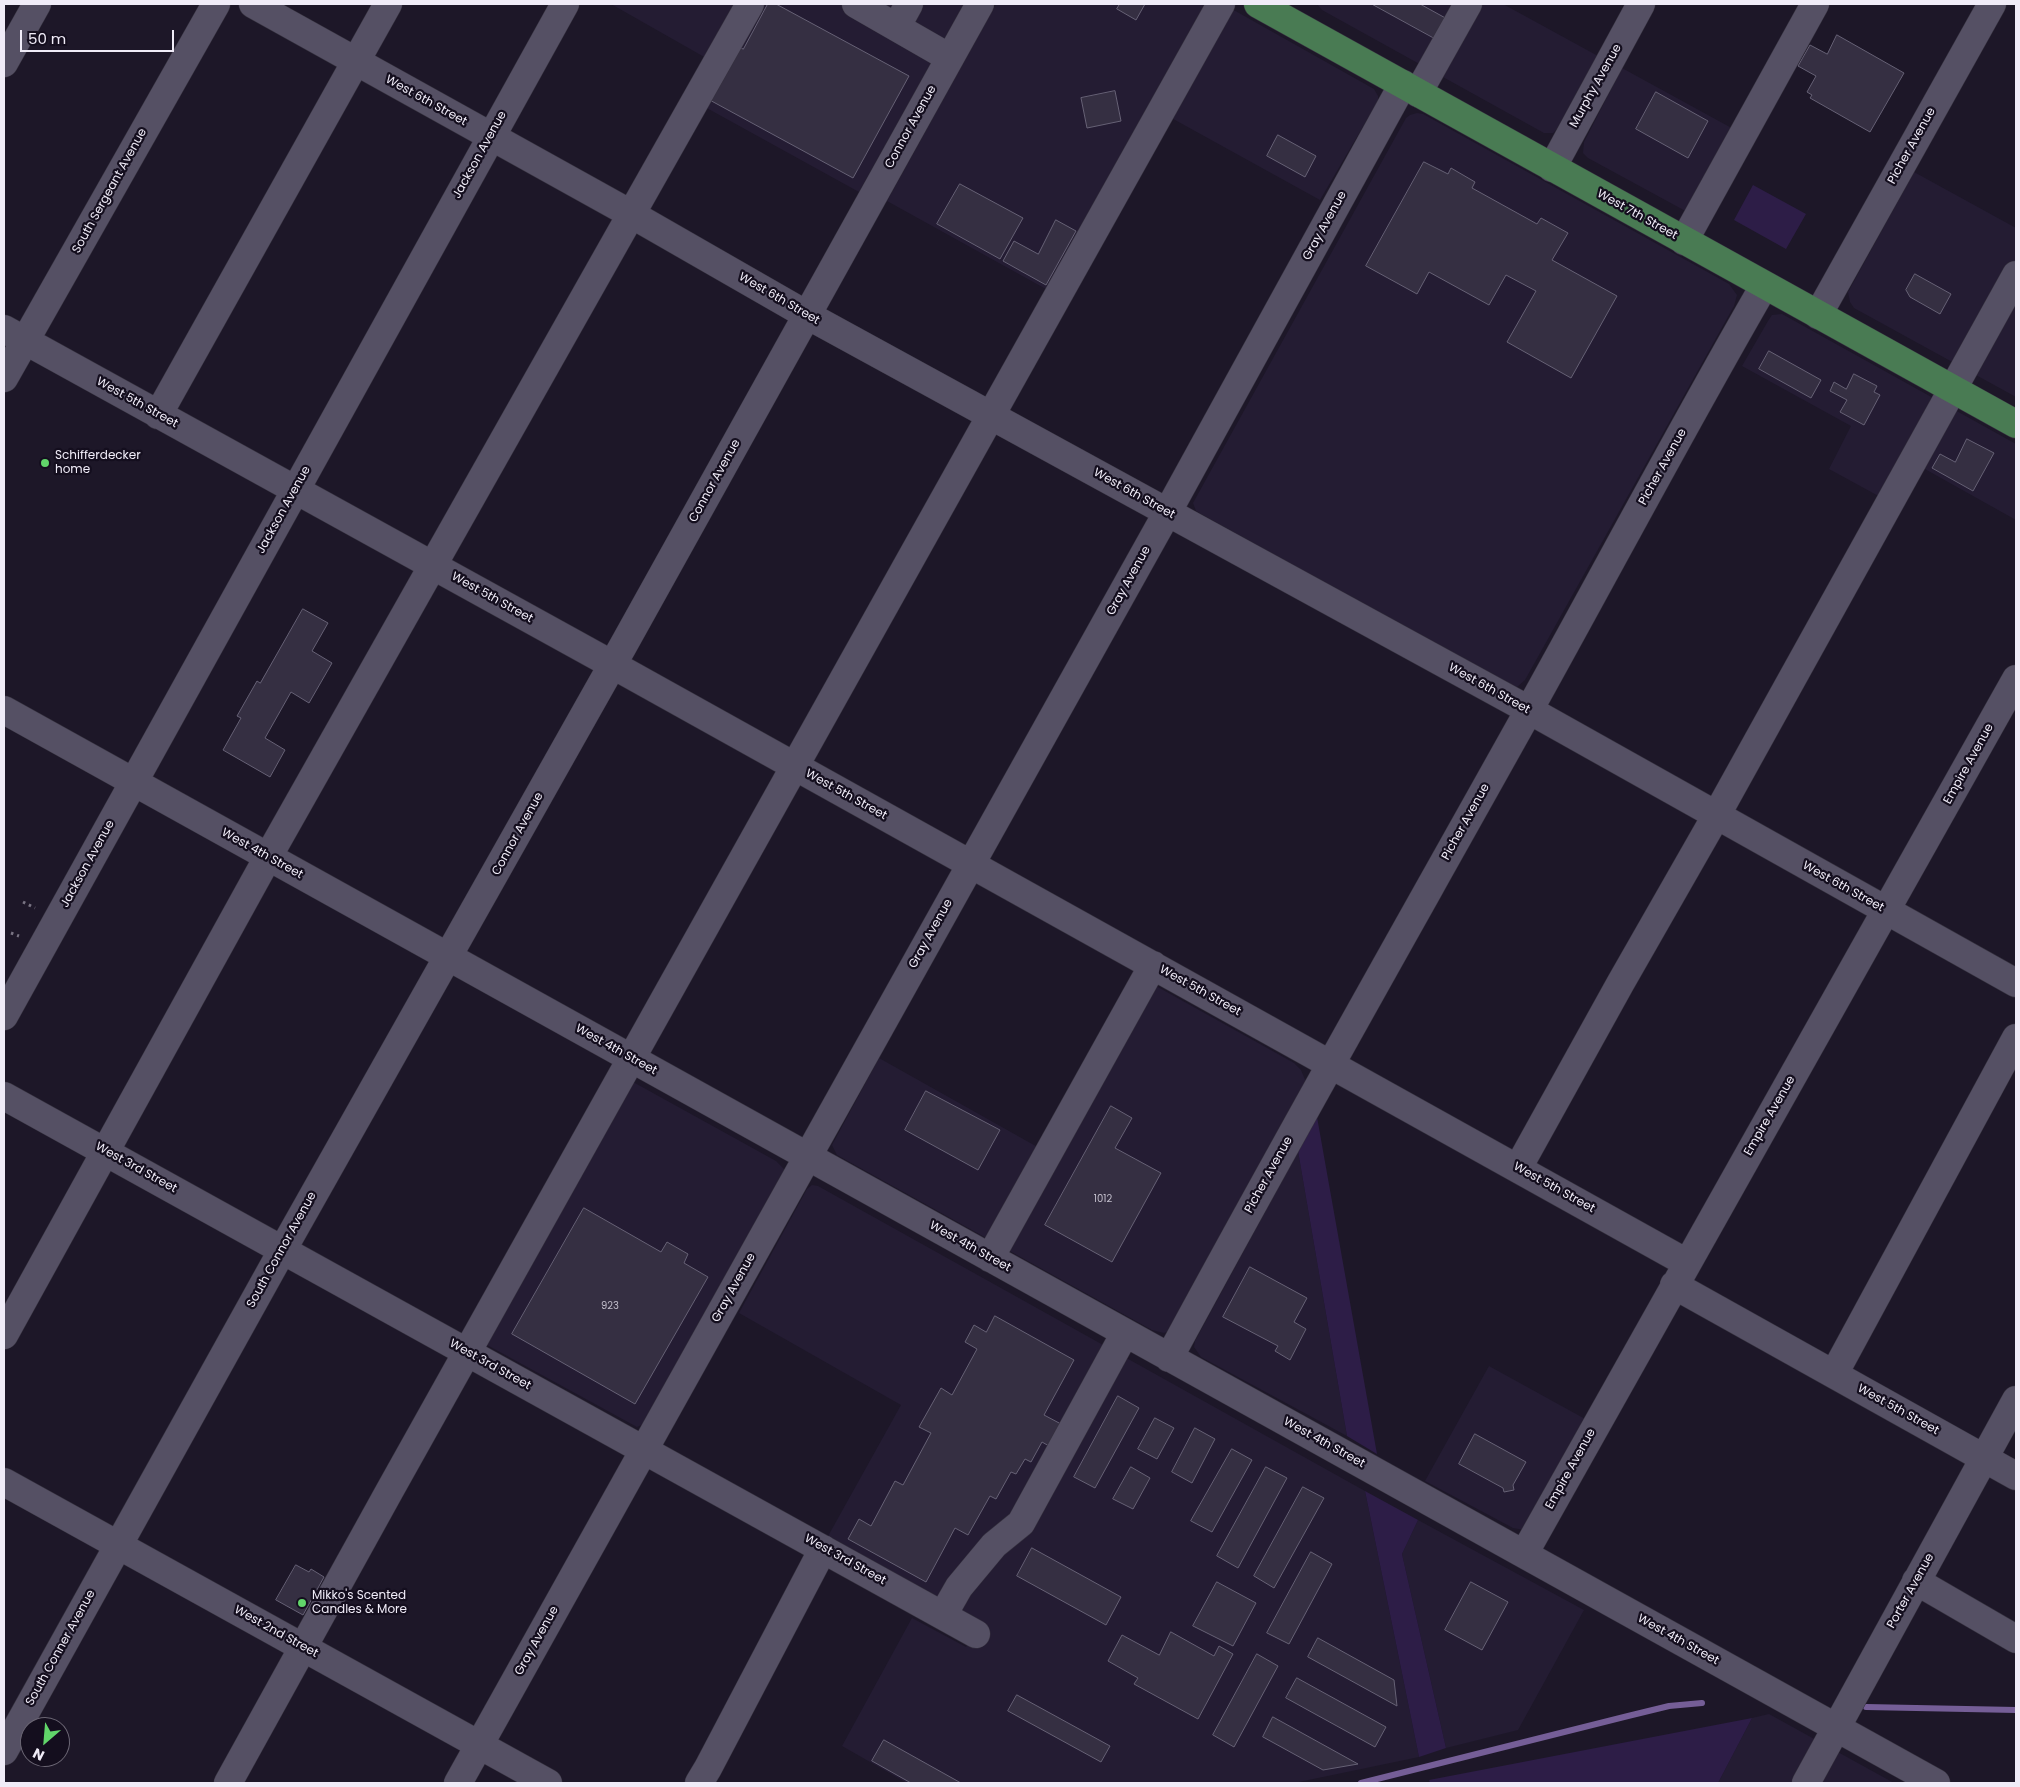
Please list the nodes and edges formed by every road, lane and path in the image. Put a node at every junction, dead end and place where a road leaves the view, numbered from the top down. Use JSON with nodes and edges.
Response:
{"nodes":[{"id":1,"x":37,"y":4,"type":"edge"},
{"id":2,"x":216,"y":4,"type":"edge"},
{"id":3,"x":253,"y":4,"type":"edge"},
{"id":4,"x":388,"y":4,"type":"edge"},
{"id":5,"x":564,"y":4,"type":"edge"},
{"id":6,"x":750,"y":4,"type":"edge"},
{"id":7,"x":856,"y":4,"type":"edge"},
{"id":8,"x":980,"y":4,"type":"edge"},
{"id":9,"x":1222,"y":4,"type":"edge"},
{"id":10,"x":1258,"y":4,"type":"edge"},
{"id":11,"x":1468,"y":4,"type":"edge"},
{"id":12,"x":1641,"y":4,"type":"edge"},
{"id":13,"x":1815,"y":4,"type":"edge"},
{"id":14,"x":1992,"y":4,"type":"edge"},
{"id":15,"x":1287,"y":11,"type":"edge"},
{"id":16,"x":903,"y":15,"type":"edge"},
{"id":17,"x":950,"y":58,"type":"junction"},
{"id":18,"x":356,"y":62,"type":"junction"},
{"id":19,"x":4,"y":63,"type":"edge"},
{"id":20,"x":1410,"y":88,"type":"junction"},
{"id":21,"x":490,"y":137,"type":"junction"},
{"id":22,"x":1552,"y":168,"type":"junction"},
{"id":23,"x":631,"y":214,"type":"junction"},
{"id":24,"x":1684,"y":241,"type":"junction"},
{"id":25,"x":2016,"y":275,"type":"edge"},
{"id":26,"x":1764,"y":286,"type":"junction"},
{"id":27,"x":807,"y":315,"type":"junction"},
{"id":28,"x":1818,"y":315,"type":"junction"},
{"id":29,"x":14,"y":335,"type":"edge"},
{"id":30,"x":4,"y":378,"type":"edge"},
{"id":31,"x":1952,"y":389,"type":"junction"},
{"id":32,"x":158,"y":415,"type":"junction"},
{"id":33,"x":991,"y":415,"type":"junction"},
{"id":34,"x":2016,"y":424,"type":"edge"},
{"id":35,"x":295,"y":490,"type":"junction"},
{"id":36,"x":1167,"y":513,"type":"junction"},
{"id":37,"x":433,"y":566,"type":"junction"},
{"id":38,"x":613,"y":665,"type":"junction"},
{"id":39,"x":2016,"y":679,"type":"edge"},
{"id":40,"x":4,"y":710,"type":"edge"},
{"id":41,"x":1529,"y":710,"type":"junction"},
{"id":42,"x":795,"y":766,"type":"junction"},
{"id":43,"x":132,"y":782,"type":"junction"},
{"id":44,"x":1716,"y":816,"type":"junction"},
{"id":45,"x":268,"y":857,"type":"junction"},
{"id":46,"x":970,"y":865,"type":"junction"},
{"id":47,"x":23,"y":902,"type":"dead end"},
{"id":48,"x":35,"y":908,"type":"dead end"},
{"id":49,"x":1886,"y":911,"type":"junction"},
{"id":50,"x":11,"y":933,"type":"dead end"},
{"id":51,"x":19,"y":936,"type":"dead end"},
{"id":52,"x":449,"y":957,"type":"junction"},
{"id":53,"x":1153,"y":965,"type":"junction"},
{"id":54,"x":2016,"y":983,"type":"edge"},
{"id":55,"x":4,"y":1016,"type":"edge"},
{"id":56,"x":2016,"y":1038,"type":"edge"},
{"id":57,"x":631,"y":1059,"type":"junction"},
{"id":58,"x":1330,"y":1064,"type":"junction"},
{"id":59,"x":4,"y":1096,"type":"edge"},
{"id":60,"x":106,"y":1152,"type":"junction"},
{"id":61,"x":807,"y":1157,"type":"junction"},
{"id":62,"x":1518,"y":1168,"type":"junction"},
{"id":63,"x":282,"y":1249,"type":"junction"},
{"id":64,"x":990,"y":1258,"type":"junction"},
{"id":65,"x":1681,"y":1274,"type":"junction"},
{"id":66,"x":1125,"y":1333,"type":"junction"},
{"id":67,"x":4,"y":1335,"type":"edge"},
{"id":68,"x":467,"y":1352,"type":"junction"},
{"id":69,"x":1169,"y":1358,"type":"junction"},
{"id":70,"x":1834,"y":1374,"type":"junction"},
{"id":71,"x":2016,"y":1400,"type":"edge"},
{"id":72,"x":644,"y":1450,"type":"junction"},
{"id":73,"x":1984,"y":1458,"type":"junction"},
{"id":74,"x":2016,"y":1476,"type":"edge"},
{"id":75,"x":4,"y":1482,"type":"edge"},
{"id":76,"x":118,"y":1545,"type":"junction"},
{"id":77,"x":823,"y":1549,"type":"junction"},
{"id":78,"x":1524,"y":1554,"type":"junction"},
{"id":79,"x":1916,"y":1581,"type":"junction"},
{"id":80,"x":942,"y":1615,"type":"junction"},
{"id":81,"x":976,"y":1634,"type":"dead end"},
{"id":82,"x":2016,"y":1639,"type":"edge"},
{"id":83,"x":303,"y":1648,"type":"junction"},
{"id":84,"x":1836,"y":1728,"type":"junction"},
{"id":85,"x":478,"y":1745,"type":"junction"},
{"id":86,"x":4,"y":1751,"type":"edge"},
{"id":87,"x":228,"y":1783,"type":"edge"},
{"id":88,"x":458,"y":1783,"type":"edge"},
{"id":89,"x":548,"y":1783,"type":"edge"},
{"id":90,"x":699,"y":1783,"type":"edge"},
{"id":91,"x":1806,"y":1783,"type":"edge"},
{"id":92,"x":1936,"y":1783,"type":"edge"}],
"edges":[{"from":1,"to":19,"type":"street"},
{"from":2,"to":29,"type":"street","name":"South Sergeant Avenue"},
{"from":3,"to":18,"type":"street","name":"West 6th Street"},
{"from":4,"to":18,"type":"street"},
{"from":5,"to":21,"type":"street","name":"Jackson Avenue"},
{"from":6,"to":23,"type":"street"},
{"from":7,"to":16,"type":"street"},
{"from":8,"to":17,"type":"street","name":"Connor Avenue"},
{"from":9,"to":33,"type":"street"},
{"from":10,"to":15,"type":"main road","name":"West 7th Street"},
{"from":11,"to":20,"type":"street","name":"Gray Avenue"},
{"from":12,"to":22,"type":"street","name":"Murphy Avenue"},
{"from":13,"to":24,"type":"street"},
{"from":14,"to":28,"type":"street","name":"Picher Avenue"},
{"from":15,"to":20,"type":"main road","name":"West 7th Street"},
{"from":16,"to":17,"type":"street"},
{"from":17,"to":27,"type":"street","name":"Connor Avenue"},
{"from":18,"to":21,"type":"street","name":"West 6th Street"},
{"from":18,"to":32,"type":"street"},
{"from":20,"to":22,"type":"main road","name":"West 7th Street"},
{"from":20,"to":36,"type":"street","name":"Gray Avenue"},
{"from":21,"to":23,"type":"street","name":"West 6th Street"},
{"from":21,"to":35,"type":"street","name":"Jackson Avenue"},
{"from":22,"to":24,"type":"main road","name":"West 7th Street"},
{"from":23,"to":27,"type":"street","name":"West 6th Street"},
{"from":23,"to":37,"type":"street"},
{"from":24,"to":26,"type":"main road","name":"West 7th Street"},
{"from":25,"to":31,"type":"street"},
{"from":26,"to":28,"type":"main road","name":"West 7th Street"},
{"from":26,"to":41,"type":"street","name":"Picher Avenue"},
{"from":27,"to":33,"type":"street","name":"West 6th Street"},
{"from":27,"to":38,"type":"street","name":"Connor Avenue"},
{"from":28,"to":31,"type":"main road","name":"West 7th Street"},
{"from":29,"to":30,"type":"street","name":"South Sergeant Avenue"},
{"from":29,"to":32,"type":"street","name":"West 5th Street"},
{"from":31,"to":34,"type":"main road","name":"West 7th Street"},
{"from":31,"to":44,"type":"street"},
{"from":32,"to":35,"type":"street","name":"West 5th Street"},
{"from":33,"to":36,"type":"street","name":"West 6th Street"},
{"from":33,"to":42,"type":"street"},
{"from":35,"to":37,"type":"street","name":"West 5th Street"},
{"from":35,"to":43,"type":"street","name":"Jackson Avenue"},
{"from":36,"to":41,"type":"street","name":"West 6th Street"},
{"from":36,"to":46,"type":"street","name":"Gray Avenue"},
{"from":37,"to":38,"type":"street","name":"West 5th Street"},
{"from":37,"to":45,"type":"street"},
{"from":38,"to":42,"type":"street","name":"West 5th Street"},
{"from":38,"to":52,"type":"street","name":"Connor Avenue"},
{"from":39,"to":49,"type":"street","name":"Empire Avenue"},
{"from":40,"to":43,"type":"street","name":"West 4th Street"},
{"from":41,"to":44,"type":"street","name":"West 6th Street"},
{"from":41,"to":58,"type":"street","name":"Picher Avenue"},
{"from":42,"to":46,"type":"street","name":"West 5th Street"},
{"from":42,"to":57,"type":"street"},
{"from":43,"to":45,"type":"street","name":"West 4th Street"},
{"from":43,"to":55,"type":"street","name":"Jackson Avenue"},
{"from":44,"to":49,"type":"street","name":"West 6th Street"},
{"from":44,"to":62,"type":"street"},
{"from":45,"to":52,"type":"street","name":"West 4th Street"},
{"from":45,"to":60,"type":"street"},
{"from":46,"to":53,"type":"street","name":"West 5th Street"},
{"from":46,"to":61,"type":"street","name":"Gray Avenue"},
{"from":47,"to":48,"type":"path"},
{"from":49,"to":54,"type":"street","name":"West 6th Street"},
{"from":49,"to":65,"type":"street","name":"Empire Avenue"},
{"from":50,"to":51,"type":"path"},
{"from":52,"to":57,"type":"street","name":"West 4th Street"},
{"from":52,"to":63,"type":"street","name":"South Connor Avenue"},
{"from":53,"to":58,"type":"street","name":"West 5th Street"},
{"from":53,"to":64,"type":"street"},
{"from":56,"to":70,"type":"street"},
{"from":57,"to":61,"type":"street","name":"West 4th Street"},
{"from":57,"to":68,"type":"street"},
{"from":58,"to":62,"type":"street","name":"West 5th Street"},
{"from":58,"to":69,"type":"street","name":"Picher Avenue"},
{"from":59,"to":60,"type":"street","name":"West 3rd Street"},
{"from":60,"to":63,"type":"street","name":"West 3rd Street"},
{"from":60,"to":67,"type":"street"},
{"from":61,"to":64,"type":"street","name":"West 4th Street"},
{"from":61,"to":72,"type":"street","name":"Gray Avenue"},
{"from":62,"to":65,"type":"street","name":"West 5th Street"},
{"from":63,"to":68,"type":"street","name":"West 3rd Street"},
{"from":63,"to":76,"type":"street","name":"South Connor Avenue"},
{"from":64,"to":66,"type":"street","name":"West 4th Street"},
{"from":65,"to":70,"type":"street","name":"West 5th Street"},
{"from":65,"to":78,"type":"street","name":"Empire Avenue"},
{"from":66,"to":69,"type":"street","name":"West 4th Street"},
{"from":66,"to":80,"type":"street"},
{"from":68,"to":72,"type":"street","name":"West 3rd Street"},
{"from":68,"to":83,"type":"street"},
{"from":69,"to":78,"type":"street","name":"West 4th Street"},
{"from":70,"to":73,"type":"street","name":"West 5th Street"},
{"from":71,"to":73,"type":"street","name":"Porter Avenue"},
{"from":72,"to":77,"type":"street","name":"West 3rd Street"},
{"from":72,"to":85,"type":"street","name":"Gray Avenue"},
{"from":73,"to":74,"type":"street","name":"West 5th Street"},
{"from":73,"to":79,"type":"street","name":"Porter Avenue"},
{"from":75,"to":76,"type":"street","name":"West 2nd Street"},
{"from":76,"to":83,"type":"street","name":"West 2nd Street"},
{"from":76,"to":86,"type":"street","name":"South Conner Avenue"},
{"from":77,"to":80,"type":"street","name":"West 3rd Street"},
{"from":77,"to":90,"type":"street"},
{"from":78,"to":84,"type":"street","name":"West 4th Street"},
{"from":79,"to":82,"type":"street"},
{"from":79,"to":84,"type":"street","name":"Porter Avenue"},
{"from":80,"to":81,"type":"street","name":"West 3rd Street"},
{"from":83,"to":85,"type":"street","name":"West 2nd Street"},
{"from":83,"to":87,"type":"street"},
{"from":84,"to":91,"type":"street","name":"Porter Avenue"},
{"from":84,"to":92,"type":"street","name":"West 4th Street"},
{"from":85,"to":88,"type":"street","name":"Gray Avenue"},
{"from":85,"to":89,"type":"street","name":"West 2nd Street"}]}
